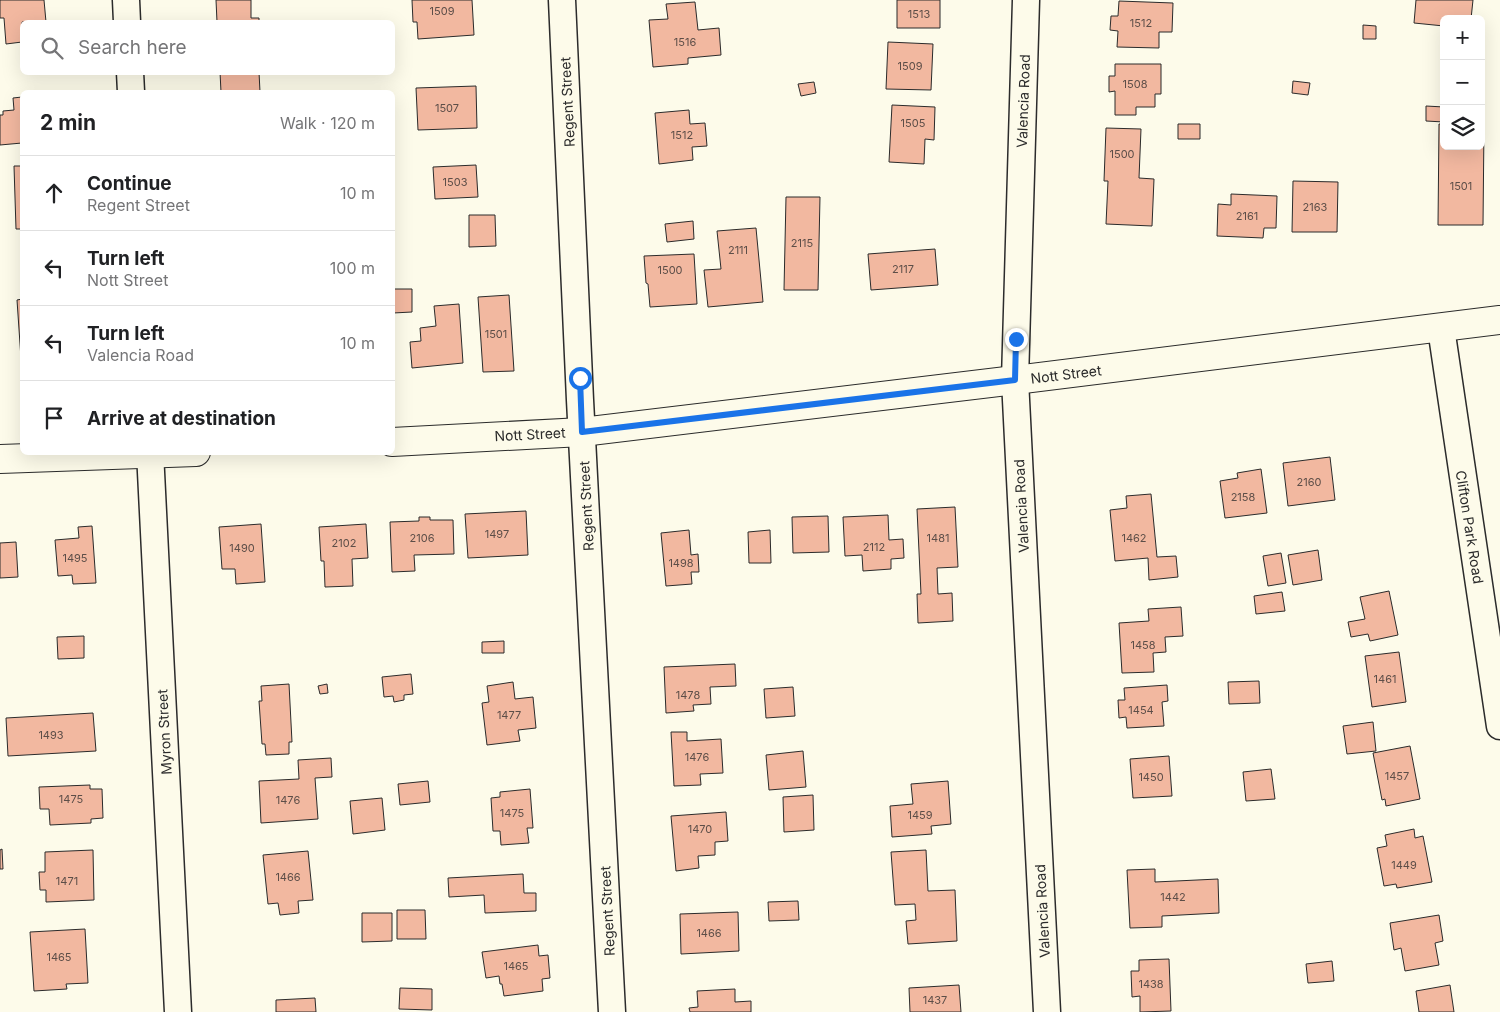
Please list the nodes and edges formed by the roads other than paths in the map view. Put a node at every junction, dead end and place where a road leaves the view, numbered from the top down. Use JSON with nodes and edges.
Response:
{"nodes":[{"id":1,"x":126,"y":0,"type":"edge"},
{"id":2,"x":562,"y":0,"type":"edge"},
{"id":3,"x":1026,"y":0,"type":"edge"},
{"id":4,"x":127,"y":20,"type":"edge"},
{"id":5,"x":130,"y":75,"type":"edge"},
{"id":6,"x":131,"y":90,"type":"edge"},
{"id":7,"x":1500,"y":320,"type":"edge"},
{"id":8,"x":1441,"y":328,"type":"junction"},
{"id":9,"x":1015,"y":380,"type":"junction"},
{"id":10,"x":582,"y":432,"type":"junction"},
{"id":11,"x":395,"y":442,"type":"edge"},
{"id":12,"x":120,"y":455,"type":"edge"},
{"id":13,"x":150,"y":455,"type":"edge"},
{"id":14,"x":0,"y":459,"type":"edge"},
{"id":15,"x":1500,"y":726,"type":"edge"},
{"id":16,"x":178,"y":1012,"type":"edge"},
{"id":17,"x":612,"y":1012,"type":"edge"},
{"id":18,"x":1047,"y":1012,"type":"edge"}],
"edges":[{"from":1,"to":4,"type":"street"},
{"from":2,"to":10,"type":"street","name":"Regent Street"},
{"from":3,"to":9,"type":"street","name":"Valencia Road"},
{"from":5,"to":6,"type":"street"},
{"from":7,"to":8,"type":"main road","name":"Nott Street"},
{"from":8,"to":9,"type":"main road","name":"Nott Street"},
{"from":8,"to":15,"type":"street","name":"Clifton Park Road"},
{"from":9,"to":10,"type":"main road","name":"Nott Street"},
{"from":9,"to":18,"type":"street","name":"Valencia Road"},
{"from":10,"to":11,"type":"main road","name":"Nott Street"},
{"from":10,"to":17,"type":"street","name":"Regent Street"},
{"from":12,"to":14,"type":"main road"},
{"from":13,"to":16,"type":"street","name":"Myron Street"}]}
